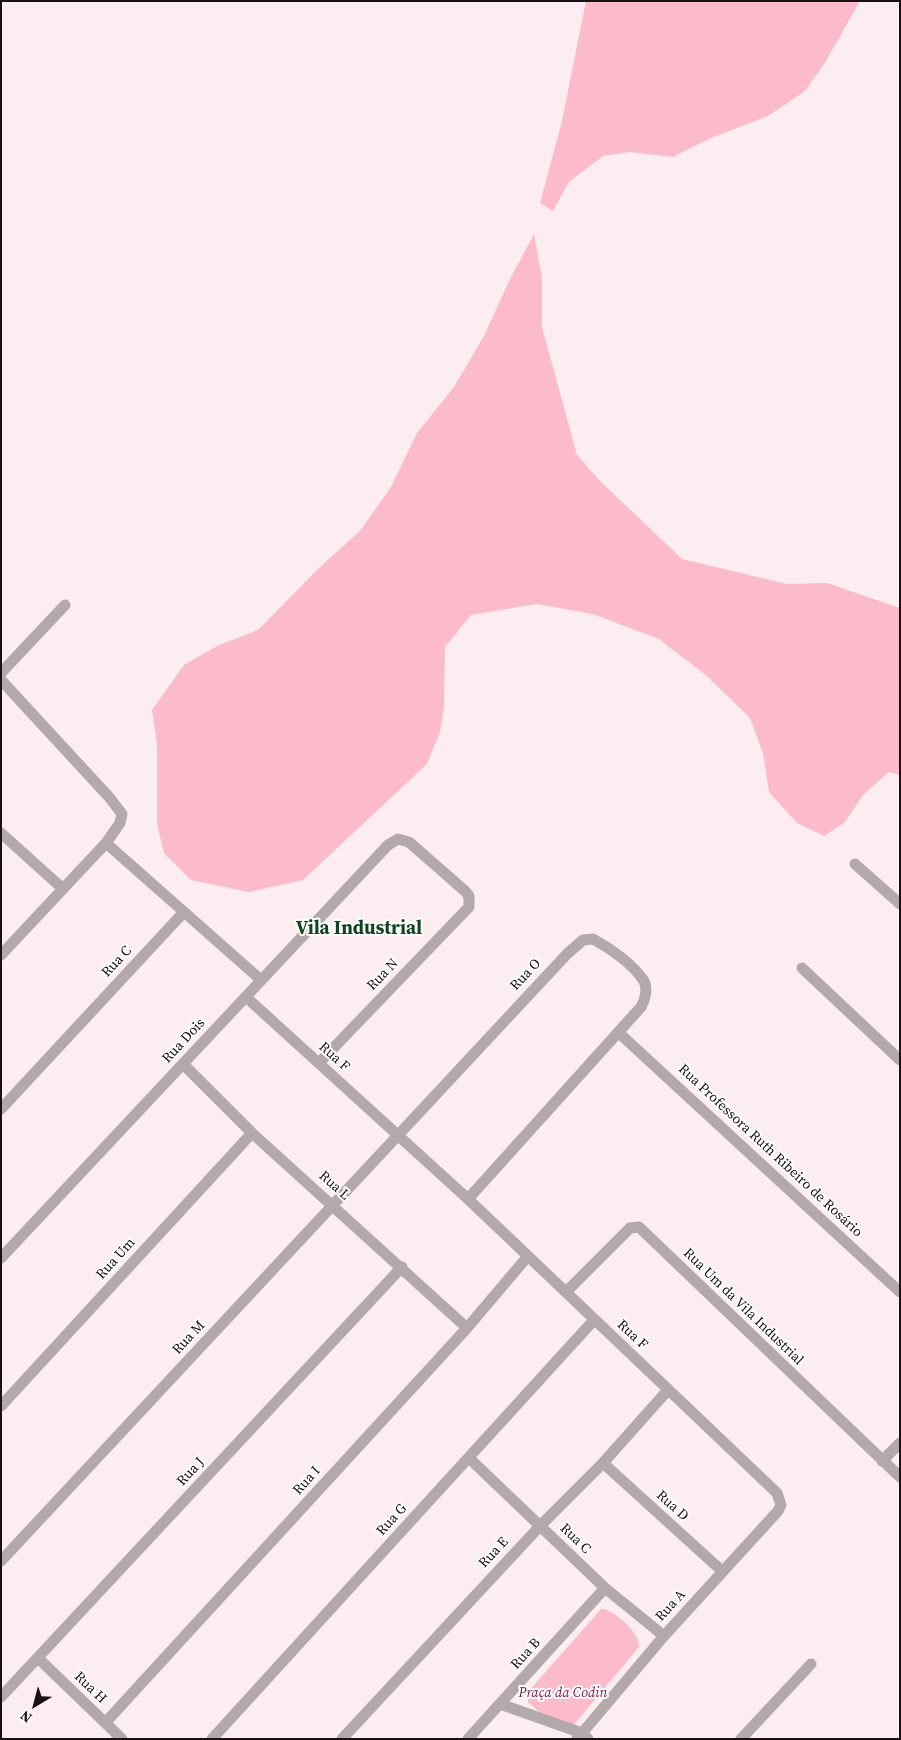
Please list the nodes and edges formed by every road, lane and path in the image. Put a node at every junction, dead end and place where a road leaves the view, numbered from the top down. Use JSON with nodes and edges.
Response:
{"nodes":[{"id":1,"x":65,"y":605,"type":"dead end"},
{"id":2,"x":1,"y":673,"type":"edge"},
{"id":3,"x":1,"y":680,"type":"edge"},
{"id":4,"x":1,"y":833,"type":"edge"},
{"id":5,"x":106,"y":843,"type":"junction"},
{"id":6,"x":388,"y":845,"type":"joint"},
{"id":7,"x":855,"y":864,"type":"dead end"},
{"id":8,"x":62,"y":888,"type":"junction"},
{"id":9,"x":900,"y":904,"type":"edge"},
{"id":10,"x":184,"y":912,"type":"junction"},
{"id":11,"x":1,"y":955,"type":"edge"},
{"id":12,"x":802,"y":968,"type":"dead end"},
{"id":13,"x":261,"y":980,"type":"junction"},
{"id":14,"x":246,"y":997,"type":"junction"},
{"id":15,"x":619,"y":1033,"type":"junction"},
{"id":16,"x":900,"y":1060,"type":"edge"},
{"id":17,"x":183,"y":1064,"type":"junction"},
{"id":18,"x":319,"y":1064,"type":"junction"},
{"id":19,"x":1,"y":1109,"type":"edge"},
{"id":20,"x":252,"y":1133,"type":"junction"},
{"id":21,"x":398,"y":1134,"type":"junction"},
{"id":22,"x":468,"y":1199,"type":"junction"},
{"id":23,"x":333,"y":1205,"type":"junction"},
{"id":24,"x":528,"y":1256,"type":"junction"},
{"id":25,"x":1,"y":1258,"type":"edge"},
{"id":26,"x":402,"y":1267,"type":"junction"},
{"id":27,"x":566,"y":1292,"type":"junction"},
{"id":28,"x":900,"y":1292,"type":"edge"},
{"id":29,"x":594,"y":1320,"type":"junction"},
{"id":30,"x":467,"y":1328,"type":"junction"},
{"id":31,"x":668,"y":1390,"type":"junction"},
{"id":32,"x":1,"y":1406,"type":"edge"},
{"id":33,"x":900,"y":1443,"type":"edge"},
{"id":34,"x":469,"y":1458,"type":"junction"},
{"id":35,"x":882,"y":1461,"type":"junction"},
{"id":36,"x":603,"y":1463,"type":"junction"},
{"id":37,"x":900,"y":1478,"type":"edge"},
{"id":38,"x":777,"y":1492,"type":"joint"},
{"id":39,"x":540,"y":1526,"type":"junction"},
{"id":40,"x":1,"y":1561,"type":"edge"},
{"id":41,"x":722,"y":1571,"type":"junction"},
{"id":42,"x":605,"y":1588,"type":"junction"},
{"id":43,"x":664,"y":1636,"type":"junction"},
{"id":44,"x":38,"y":1658,"type":"junction"},
{"id":45,"x":810,"y":1664,"type":"dead end"},
{"id":46,"x":1,"y":1697,"type":"edge"},
{"id":47,"x":500,"y":1704,"type":"junction"},
{"id":48,"x":105,"y":1723,"type":"junction"},
{"id":49,"x":582,"y":1737,"type":"edge"},
{"id":50,"x":122,"y":1739,"type":"edge"},
{"id":51,"x":212,"y":1739,"type":"edge"},
{"id":52,"x":342,"y":1739,"type":"edge"},
{"id":53,"x":468,"y":1739,"type":"edge"},
{"id":54,"x":741,"y":1739,"type":"edge"}],
"edges":[{"from":1,"to":2,"type":"street"},
{"from":3,"to":5,"type":"street"},
{"from":4,"to":8,"type":"street"},
{"from":5,"to":8,"type":"street"},
{"from":5,"to":10,"type":"street"},
{"from":6,"to":13,"type":"street","name":"Rua Dois"},
{"from":6,"to":18,"type":"street","name":"Rua N"},
{"from":7,"to":9,"type":"street"},
{"from":8,"to":11,"type":"street"},
{"from":10,"to":13,"type":"street"},
{"from":10,"to":19,"type":"street","name":"Rua C"},
{"from":12,"to":16,"type":"street"},
{"from":13,"to":14,"type":"street","name":"Rua Dois"},
{"from":14,"to":17,"type":"street","name":"Rua Dois"},
{"from":14,"to":18,"type":"street","name":"Rua F"},
{"from":15,"to":21,"type":"street","name":"Rua O"},
{"from":15,"to":22,"type":"street"},
{"from":15,"to":28,"type":"street","name":"Rua Professora Ruth Ribeiro de Rosário"},
{"from":17,"to":20,"type":"street","name":"Rua L"},
{"from":17,"to":25,"type":"street","name":"Rua Dois"},
{"from":18,"to":21,"type":"street","name":"Rua F"},
{"from":20,"to":23,"type":"street","name":"Rua L"},
{"from":20,"to":32,"type":"street","name":"Rua Um"},
{"from":21,"to":22,"type":"street","name":"Rua F"},
{"from":21,"to":23,"type":"street","name":"Rua M"},
{"from":22,"to":24,"type":"street","name":"Rua F"},
{"from":23,"to":26,"type":"street","name":"Rua L"},
{"from":23,"to":40,"type":"street","name":"Rua M"},
{"from":24,"to":27,"type":"street","name":"Rua F"},
{"from":24,"to":30,"type":"street","name":"Rua I"},
{"from":26,"to":30,"type":"street","name":"Rua L"},
{"from":26,"to":44,"type":"street","name":"Rua J"},
{"from":27,"to":29,"type":"street","name":"Rua F"},
{"from":27,"to":35,"type":"street","name":"Rua Um da Vila Industrial"},
{"from":29,"to":31,"type":"street","name":"Rua F"},
{"from":29,"to":34,"type":"street","name":"Rua G"},
{"from":30,"to":48,"type":"street","name":"Rua I"},
{"from":31,"to":36,"type":"street","name":"Rua E"},
{"from":31,"to":38,"type":"street","name":"Rua F"},
{"from":33,"to":35,"type":"street"},
{"from":34,"to":39,"type":"street","name":"Rua C"},
{"from":34,"to":51,"type":"street","name":"Rua G"},
{"from":35,"to":37,"type":"street","name":"Rua Um da Vila Industrial"},
{"from":36,"to":39,"type":"street","name":"Rua E"},
{"from":36,"to":41,"type":"street","name":"Rua D"},
{"from":38,"to":41,"type":"street","name":"Rua A"},
{"from":39,"to":42,"type":"street","name":"Rua C"},
{"from":39,"to":52,"type":"street","name":"Rua E"},
{"from":41,"to":43,"type":"street","name":"Rua A"},
{"from":42,"to":43,"type":"street","name":"Rua C"},
{"from":42,"to":47,"type":"street","name":"Rua B"},
{"from":43,"to":49,"type":"street","name":"Rua A"},
{"from":44,"to":46,"type":"street","name":"Rua J"},
{"from":44,"to":48,"type":"street","name":"Rua H"},
{"from":45,"to":54,"type":"street"},
{"from":47,"to":49,"type":"street"},
{"from":47,"to":53,"type":"street","name":"Rua B"},
{"from":48,"to":50,"type":"street","name":"Rua H"}]}
